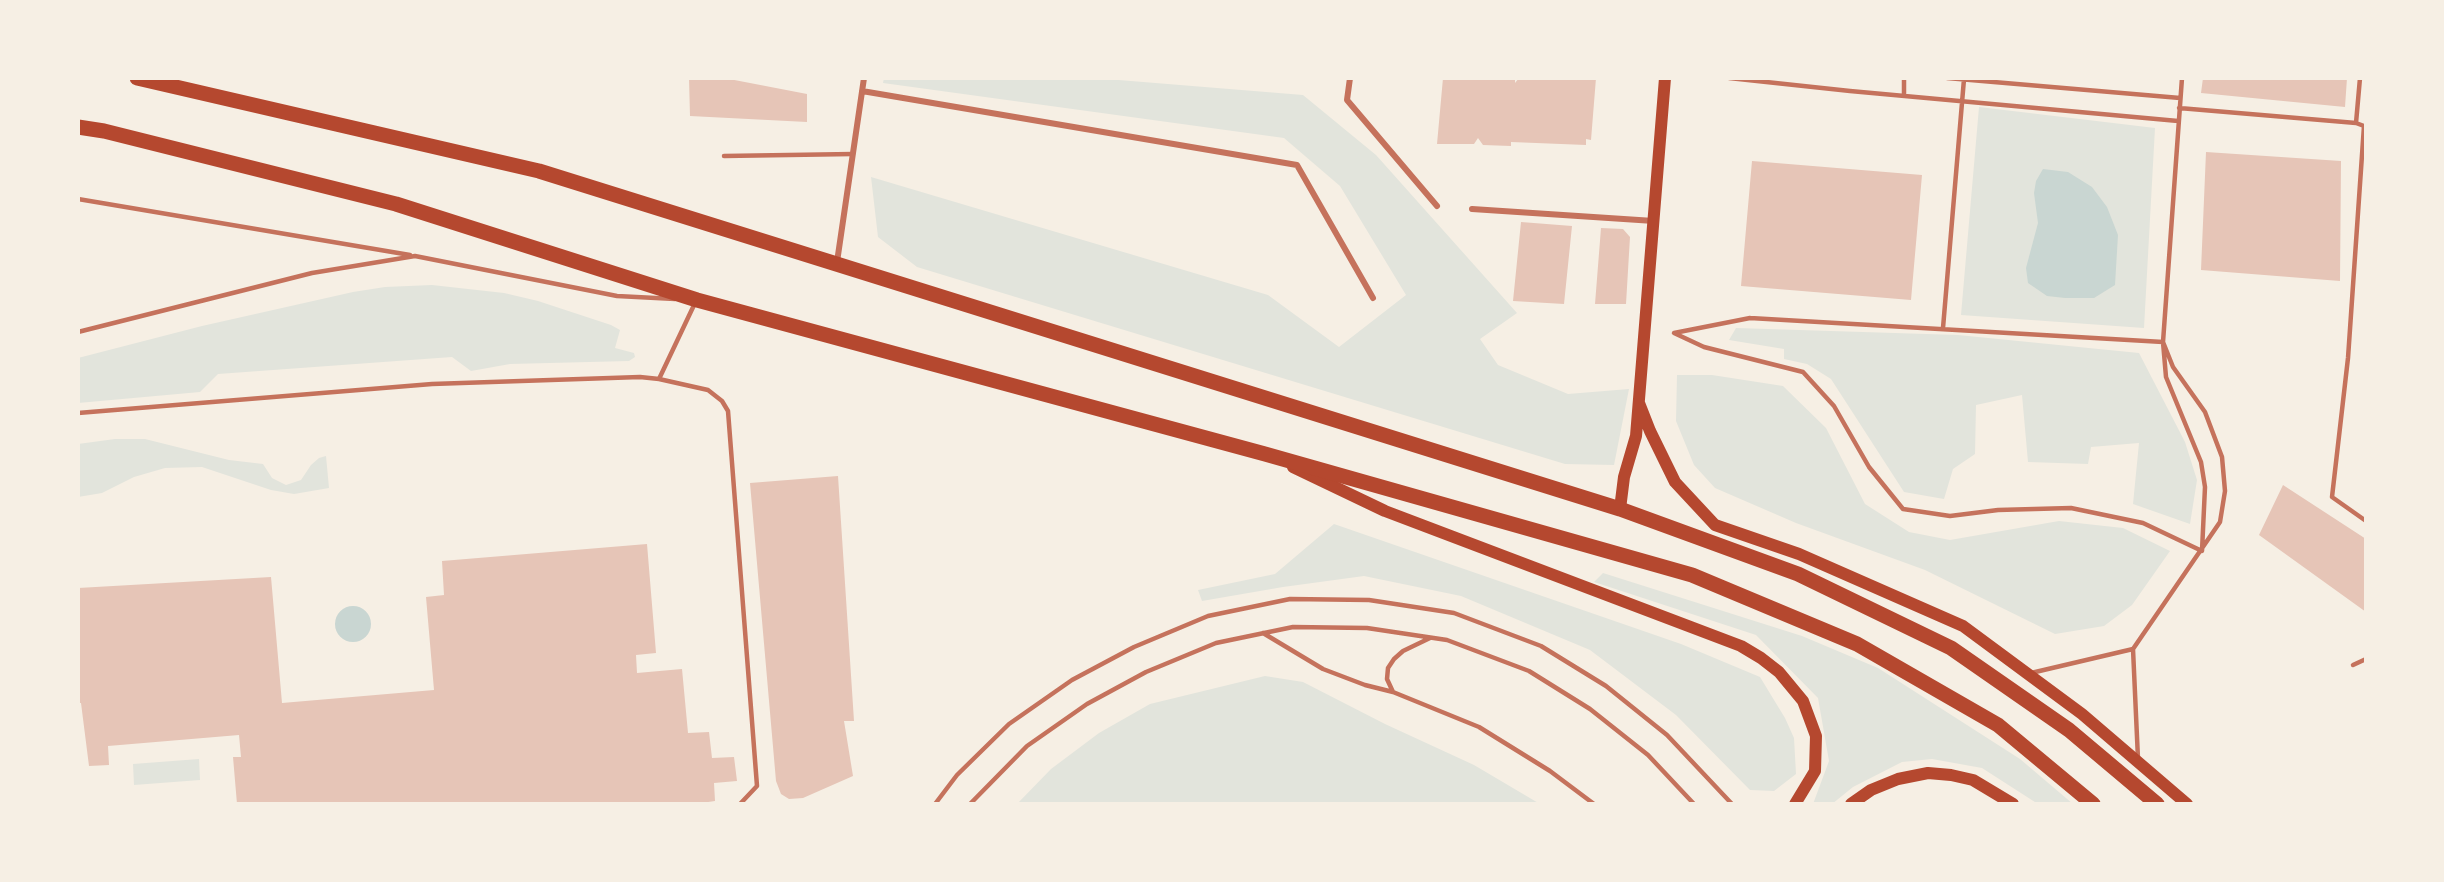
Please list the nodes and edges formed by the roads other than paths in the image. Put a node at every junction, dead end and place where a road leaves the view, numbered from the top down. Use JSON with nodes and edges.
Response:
{"nodes":[{"id":1,"x":137,"y":78,"type":"edge"},
{"id":2,"x":864,"y":78,"type":"edge"},
{"id":3,"x":1350,"y":78,"type":"edge"},
{"id":4,"x":1665,"y":78,"type":"edge"},
{"id":5,"x":1729,"y":78,"type":"edge"},
{"id":6,"x":1904,"y":78,"type":"edge"},
{"id":7,"x":1947,"y":78,"type":"edge"},
{"id":8,"x":2181,"y":78,"type":"edge"},
{"id":9,"x":2360,"y":78,"type":"edge"},
{"id":10,"x":1964,"y":79,"type":"edge"},
{"id":11,"x":862,"y":91,"type":"junction"},
{"id":12,"x":1904,"y":96,"type":"junction"},
{"id":13,"x":2180,"y":98,"type":"junction"},
{"id":14,"x":1962,"y":102,"type":"junction"},
{"id":15,"x":2179,"y":108,"type":"junction"},
{"id":16,"x":2178,"y":121,"type":"junction"},
{"id":17,"x":2356,"y":123,"type":"junction"},
{"id":18,"x":78,"y":127,"type":"edge"},
{"id":19,"x":853,"y":154,"type":"junction"},
{"id":20,"x":724,"y":156,"type":"dead end"},
{"id":21,"x":78,"y":199,"type":"edge"},
{"id":22,"x":1437,"y":206,"type":"dead end"},
{"id":23,"x":1472,"y":209,"type":"dead end"},
{"id":24,"x":1654,"y":221,"type":"junction"},
{"id":25,"x":415,"y":256,"type":"junction"},
{"id":26,"x":836,"y":266,"type":"junction"},
{"id":27,"x":1373,"y":298,"type":"dead end"},
{"id":28,"x":697,"y":300,"type":"junction"},
{"id":29,"x":1942,"y":328,"type":"junction"},
{"id":30,"x":78,"y":332,"type":"edge"},
{"id":31,"x":2163,"y":342,"type":"junction"},
{"id":32,"x":659,"y":379,"type":"junction"},
{"id":33,"x":1639,"y":403,"type":"junction"},
{"id":34,"x":78,"y":413,"type":"edge"},
{"id":35,"x":1265,"y":454,"type":"junction"},
{"id":36,"x":1620,"y":509,"type":"junction"},
{"id":37,"x":2366,"y":521,"type":"edge"},
{"id":38,"x":2202,"y":550,"type":"junction"},
{"id":39,"x":1263,"y":633,"type":"junction"},
{"id":40,"x":1431,"y":638,"type":"junction"},
{"id":41,"x":2133,"y":649,"type":"junction"},
{"id":42,"x":2366,"y":659,"type":"edge"},
{"id":43,"x":2353,"y":665,"type":"dead end"},
{"id":44,"x":2028,"y":674,"type":"junction"},
{"id":45,"x":1393,"y":692,"type":"junction"},
{"id":46,"x":2139,"y":761,"type":"junction"},
{"id":47,"x":740,"y":804,"type":"edge"},
{"id":48,"x":934,"y":804,"type":"edge"},
{"id":49,"x":970,"y":804,"type":"edge"},
{"id":50,"x":1594,"y":804,"type":"edge"},
{"id":51,"x":1694,"y":804,"type":"edge"},
{"id":52,"x":1732,"y":804,"type":"edge"},
{"id":53,"x":1795,"y":804,"type":"edge"},
{"id":54,"x":1851,"y":804,"type":"edge"},
{"id":55,"x":2013,"y":804,"type":"edge"},
{"id":56,"x":2093,"y":804,"type":"edge"},
{"id":57,"x":2157,"y":804,"type":"edge"},
{"id":58,"x":2187,"y":804,"type":"edge"}],
"edges":[{"from":1,"to":26,"type":"highway"},
{"from":2,"to":11,"type":"street"},
{"from":3,"to":22,"type":"street"},
{"from":4,"to":24,"type":"main road"},
{"from":5,"to":12,"type":"lane"},
{"from":6,"to":12,"type":"lane"},
{"from":7,"to":10,"type":"lane"},
{"from":8,"to":13,"type":"lane"},
{"from":9,"to":17,"type":"lane"},
{"from":10,"to":13,"type":"lane"},
{"from":10,"to":14,"type":"lane"},
{"from":11,"to":19,"type":"street"},
{"from":11,"to":27,"type":"street"},
{"from":12,"to":14,"type":"lane"},
{"from":13,"to":15,"type":"lane"},
{"from":14,"to":16,"type":"lane"},
{"from":14,"to":29,"type":"lane"},
{"from":15,"to":16,"type":"lane"},
{"from":15,"to":17,"type":"lane"},
{"from":16,"to":31,"type":"lane"},
{"from":17,"to":37,"type":"lane"},
{"from":18,"to":28,"type":"highway"},
{"from":19,"to":20,"type":"lane"},
{"from":19,"to":26,"type":"street"},
{"from":21,"to":25,"type":"lane"},
{"from":23,"to":24,"type":"street"},
{"from":24,"to":33,"type":"main road"},
{"from":25,"to":28,"type":"lane"},
{"from":25,"to":30,"type":"lane"},
{"from":26,"to":36,"type":"highway"},
{"from":28,"to":32,"type":"lane"},
{"from":28,"to":35,"type":"highway"},
{"from":29,"to":31,"type":"lane"},
{"from":29,"to":38,"type":"lane"},
{"from":31,"to":38,"type":"lane"},
{"from":31,"to":38,"type":"lane"},
{"from":32,"to":34,"type":"lane"},
{"from":32,"to":47,"type":"lane"},
{"from":33,"to":36,"type":"main road"},
{"from":33,"to":44,"type":"main road"},
{"from":35,"to":53,"type":"main road"},
{"from":35,"to":56,"type":"highway"},
{"from":36,"to":57,"type":"highway"},
{"from":38,"to":41,"type":"lane"},
{"from":39,"to":40,"type":"lane"},
{"from":39,"to":45,"type":"lane"},
{"from":39,"to":49,"type":"lane"},
{"from":40,"to":45,"type":"lane"},
{"from":40,"to":51,"type":"lane"},
{"from":41,"to":44,"type":"lane"},
{"from":41,"to":46,"type":"lane"},
{"from":42,"to":43,"type":"lane"},
{"from":44,"to":46,"type":"main road"},
{"from":45,"to":50,"type":"lane"},
{"from":46,"to":58,"type":"main road"},
{"from":48,"to":52,"type":"lane"},
{"from":54,"to":55,"type":"main road"}]}
